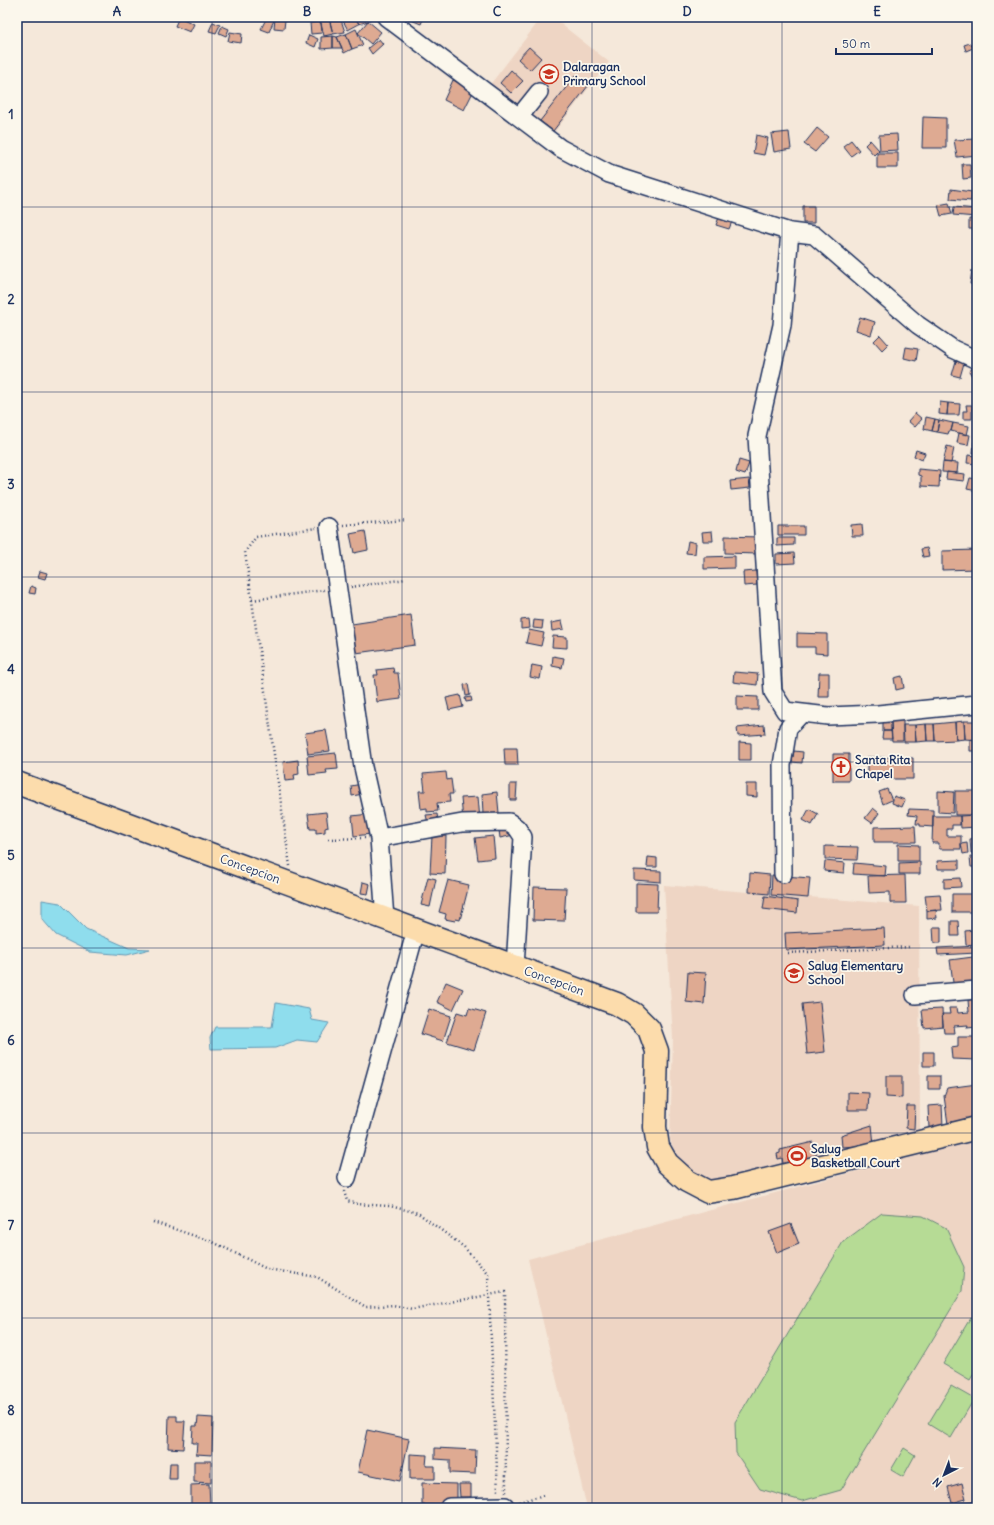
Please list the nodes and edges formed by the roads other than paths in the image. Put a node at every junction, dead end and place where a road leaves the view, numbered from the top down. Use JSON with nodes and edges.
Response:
{"nodes":[{"id":1,"x":386,"y":17,"type":"edge"},
{"id":2,"x":540,"y":92,"type":"dead end"},
{"id":3,"x":519,"y":117,"type":"junction"},
{"id":4,"x":790,"y":232,"type":"junction"},
{"id":5,"x":977,"y":360,"type":"edge"},
{"id":6,"x":329,"y":527,"type":"road end"},
{"id":7,"x":977,"y":704,"type":"edge"},
{"id":8,"x":802,"y":712,"type":"junction"},
{"id":9,"x":17,"y":783,"type":"edge"},
{"id":10,"x":379,"y":838,"type":"junction"},
{"id":11,"x":783,"y":874,"type":"dead end"},
{"id":12,"x":385,"y":919,"type":"junction"},
{"id":13,"x":416,"y":930,"type":"junction"},
{"id":14,"x":515,"y":967,"type":"junction"},
{"id":15,"x":977,"y":990,"type":"edge"},
{"id":16,"x":915,"y":995,"type":"dead end"},
{"id":17,"x":977,"y":1128,"type":"edge"},
{"id":18,"x":347,"y":1178,"type":"road end"},
{"id":19,"x":506,"y":1503,"type":"edge"},
{"id":20,"x":449,"y":1507,"type":"edge"}],
"edges":[{"from":1,"to":3,"type":"street"},
{"from":2,"to":3,"type":"street"},
{"from":3,"to":4,"type":"street"},
{"from":4,"to":5,"type":"street"},
{"from":4,"to":8,"type":"street"},
{"from":6,"to":10,"type":"street"},
{"from":7,"to":8,"type":"street"},
{"from":8,"to":11,"type":"street"},
{"from":9,"to":12,"type":"main road","name":"Concepcion"},
{"from":10,"to":12,"type":"street"},
{"from":10,"to":14,"type":"street"},
{"from":12,"to":13,"type":"main road","name":"Concepcion"},
{"from":13,"to":14,"type":"main road","name":"Concepcion"},
{"from":13,"to":18,"type":"street"},
{"from":14,"to":17,"type":"main road","name":"Concepcion"},
{"from":15,"to":16,"type":"street"},
{"from":19,"to":20,"type":"street"}]}
